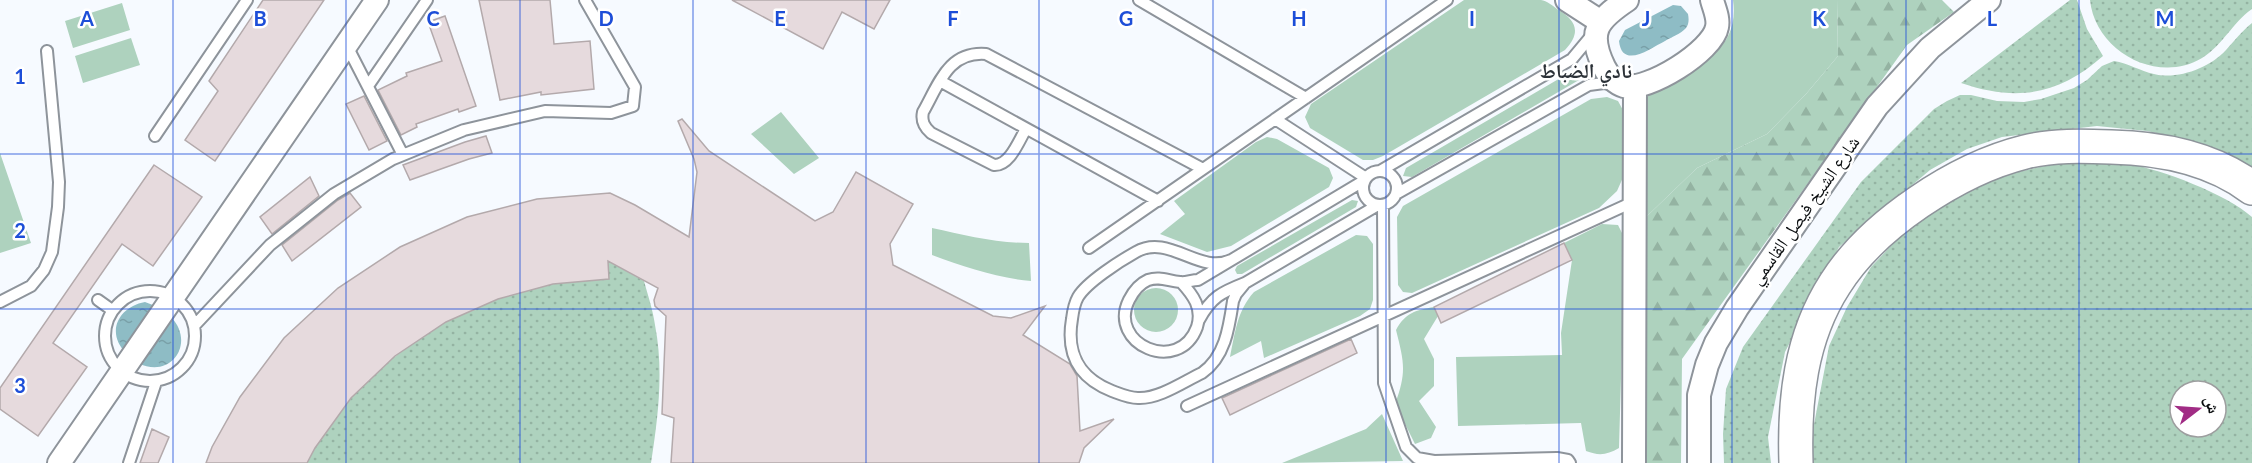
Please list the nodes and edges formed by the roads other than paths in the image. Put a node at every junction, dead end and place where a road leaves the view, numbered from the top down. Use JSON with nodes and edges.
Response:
{"nodes":[{"id":1,"x":247,"y":0,"type":"edge"},
{"id":2,"x":376,"y":0,"type":"edge"},
{"id":3,"x":427,"y":0,"type":"edge"},
{"id":4,"x":585,"y":0,"type":"edge"},
{"id":5,"x":1139,"y":0,"type":"edge"},
{"id":6,"x":1447,"y":0,"type":"edge"},
{"id":7,"x":1567,"y":0,"type":"edge"},
{"id":8,"x":1627,"y":0,"type":"edge"},
{"id":9,"x":1712,"y":0,"type":"edge"},
{"id":10,"x":1989,"y":0,"type":"edge"},
{"id":11,"x":1598,"y":26,"type":"junction"},
{"id":12,"x":346,"y":44,"type":"junction"},
{"id":13,"x":47,"y":51,"type":"dead end"},
{"id":14,"x":940,"y":81,"type":"junction"},
{"id":15,"x":368,"y":86,"type":"junction"},
{"id":16,"x":1629,"y":86,"type":"junction"},
{"id":17,"x":1306,"y":98,"type":"junction"},
{"id":18,"x":1275,"y":119,"type":"junction"},
{"id":19,"x":1026,"y":129,"type":"junction"},
{"id":20,"x":155,"y":136,"type":"dead end"},
{"id":21,"x":403,"y":155,"type":"junction"},
{"id":22,"x":1203,"y":170,"type":"junction"},
{"id":23,"x":1380,"y":171,"type":"junction"},
{"id":24,"x":1366,"y":179,"type":"junction"},
{"id":25,"x":2252,"y":188,"type":"edge"},
{"id":26,"x":1396,"y":194,"type":"junction"},
{"id":27,"x":1158,"y":201,"type":"junction"},
{"id":28,"x":1633,"y":202,"type":"junction"},
{"id":29,"x":1380,"y":205,"type":"junction"},
{"id":30,"x":1089,"y":248,"type":"dead end"},
{"id":31,"x":1231,"y":260,"type":"junction"},
{"id":32,"x":1181,"y":282,"type":"junction"},
{"id":33,"x":1245,"y":283,"type":"junction"},
{"id":34,"x":172,"y":298,"type":"junction"},
{"id":35,"x":98,"y":300,"type":"dead end"},
{"id":36,"x":0,"y":302,"type":"edge"},
{"id":37,"x":112,"y":310,"type":"junction"},
{"id":38,"x":1384,"y":315,"type":"junction"},
{"id":39,"x":1199,"y":320,"type":"junction"},
{"id":40,"x":194,"y":326,"type":"junction"},
{"id":41,"x":122,"y":372,"type":"junction"},
{"id":42,"x":156,"y":382,"type":"junction"},
{"id":43,"x":1187,"y":406,"type":"dead end"},
{"id":44,"x":58,"y":463,"type":"edge"},
{"id":45,"x":129,"y":463,"type":"edge"},
{"id":46,"x":1570,"y":463,"type":"edge"},
{"id":47,"x":1634,"y":463,"type":"edge"},
{"id":48,"x":1699,"y":463,"type":"edge"},
{"id":49,"x":1796,"y":463,"type":"edge"}],
"edges":[{"from":1,"to":20,"type":"lane"},
{"from":2,"to":12,"type":"street"},
{"from":3,"to":15,"type":"lane"},
{"from":4,"to":21,"type":"lane"},
{"from":5,"to":17,"type":"lane"},
{"from":6,"to":17,"type":"lane"},
{"from":7,"to":11,"type":"street"},
{"from":8,"to":11,"type":"street"},
{"from":9,"to":16,"type":"street"},
{"from":10,"to":48,"type":"street","name":"شارع الشيخ فيصل القاسمي"},
{"from":11,"to":16,"type":"street"},
{"from":11,"to":23,"type":"lane"},
{"from":12,"to":15,"type":"lane"},
{"from":12,"to":34,"type":"street"},
{"from":13,"to":36,"type":"lane"},
{"from":14,"to":19,"type":"lane"},
{"from":14,"to":19,"type":"lane"},
{"from":14,"to":22,"type":"lane"},
{"from":15,"to":21,"type":"lane"},
{"from":16,"to":26,"type":"lane"},
{"from":16,"to":28,"type":"street"},
{"from":17,"to":18,"type":"lane"},
{"from":18,"to":22,"type":"lane"},
{"from":18,"to":24,"type":"lane"},
{"from":19,"to":27,"type":"lane"},
{"from":21,"to":40,"type":"lane"},
{"from":22,"to":27,"type":"lane"},
{"from":23,"to":24,"type":"lane"},
{"from":23,"to":26,"type":"lane"},
{"from":24,"to":29,"type":"lane"},
{"from":24,"to":31,"type":"lane"},
{"from":25,"to":49,"type":"highway"},
{"from":26,"to":29,"type":"lane"},
{"from":27,"to":30,"type":"lane"},
{"from":28,"to":38,"type":"lane"},
{"from":28,"to":47,"type":"street"},
{"from":29,"to":33,"type":"lane"},
{"from":29,"to":38,"type":"lane"},
{"from":31,"to":32,"type":"lane"},
{"from":31,"to":33,"type":"lane"},
{"from":32,"to":39,"type":"lane"},
{"from":32,"to":39,"type":"lane"},
{"from":33,"to":39,"type":"lane"},
{"from":34,"to":37,"type":"lane"},
{"from":34,"to":40,"type":"lane"},
{"from":34,"to":41,"type":"street"},
{"from":35,"to":37,"type":"lane"},
{"from":37,"to":41,"type":"lane"},
{"from":38,"to":43,"type":"lane"},
{"from":38,"to":46,"type":"lane"},
{"from":40,"to":42,"type":"lane"},
{"from":41,"to":42,"type":"lane"},
{"from":41,"to":44,"type":"street"},
{"from":42,"to":45,"type":"lane"}]}
